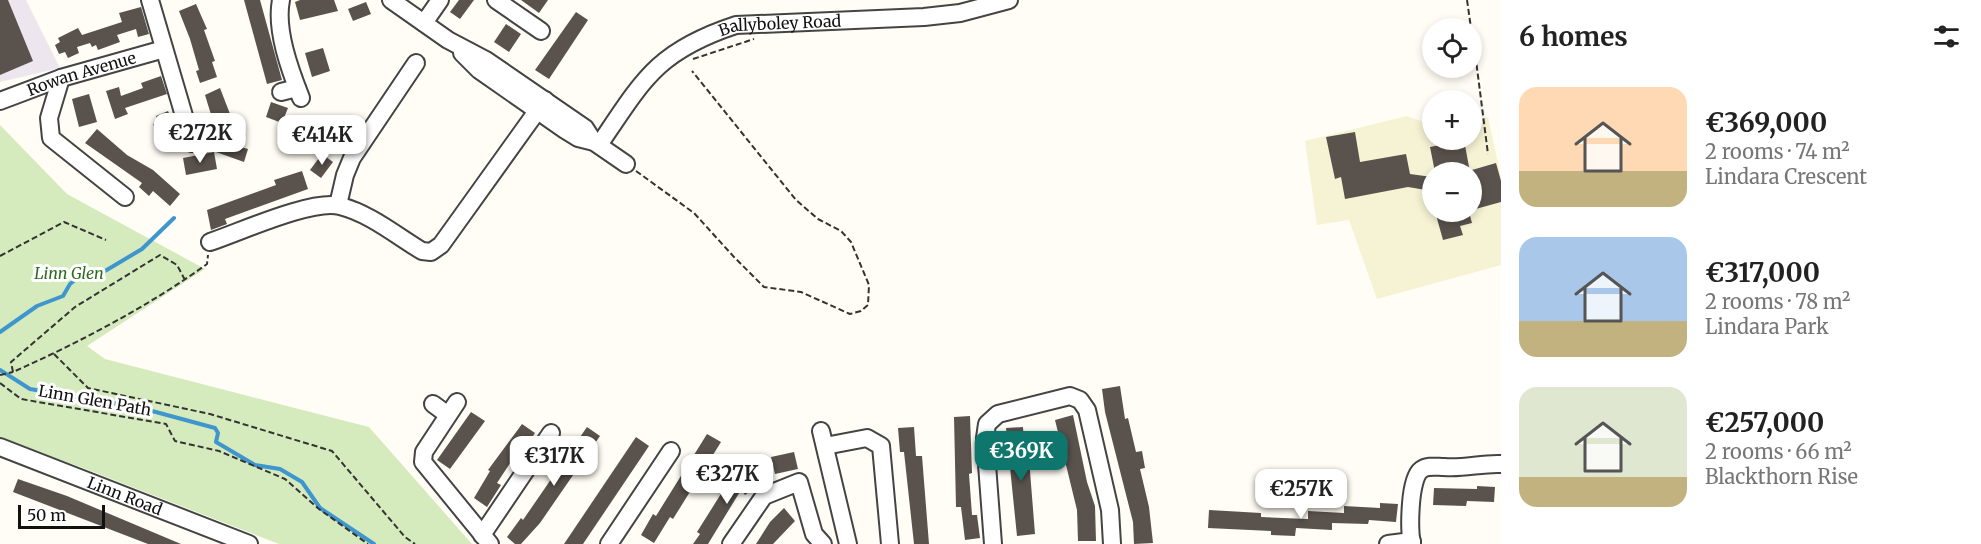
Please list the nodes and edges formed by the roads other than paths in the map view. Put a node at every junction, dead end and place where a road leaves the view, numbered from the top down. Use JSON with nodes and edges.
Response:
{"nodes":[{"id":1,"x":150,"y":0,"type":"edge"},
{"id":2,"x":281,"y":0,"type":"edge"},
{"id":3,"x":391,"y":0,"type":"edge"},
{"id":4,"x":440,"y":0,"type":"edge"},
{"id":5,"x":496,"y":0,"type":"edge"},
{"id":6,"x":1009,"y":0,"type":"edge"},
{"id":7,"x":424,"y":23,"type":"junction"},
{"id":8,"x":541,"y":31,"type":"dead end"},
{"id":9,"x":164,"y":48,"type":"junction"},
{"id":10,"x":416,"y":63,"type":"dead end"},
{"id":11,"x":61,"y":78,"type":"junction"},
{"id":12,"x":293,"y":93,"type":"dead end"},
{"id":13,"x":0,"y":101,"type":"edge"},
{"id":14,"x":541,"y":106,"type":"junction"},
{"id":15,"x":596,"y":143,"type":"junction"},
{"id":16,"x":194,"y":145,"type":"dead end"},
{"id":17,"x":626,"y":164,"type":"road end"},
{"id":18,"x":125,"y":197,"type":"dead end"},
{"id":19,"x":338,"y":206,"type":"junction"},
{"id":20,"x":210,"y":243,"type":"road end"},
{"id":21,"x":433,"y":404,"type":"dead end"},
{"id":22,"x":551,"y":433,"type":"dead end"},
{"id":23,"x":0,"y":447,"type":"edge"},
{"id":24,"x":671,"y":451,"type":"dead end"},
{"id":25,"x":1501,"y":464,"type":"edge"},
{"id":26,"x":486,"y":540,"type":"edge"},
{"id":27,"x":616,"y":542,"type":"edge"},
{"id":28,"x":1412,"y":543,"type":"edge"},
{"id":29,"x":249,"y":544,"type":"edge"},
{"id":30,"x":731,"y":544,"type":"edge"},
{"id":31,"x":822,"y":544,"type":"edge"},
{"id":32,"x":848,"y":544,"type":"edge"},
{"id":33,"x":890,"y":544,"type":"edge"},
{"id":34,"x":993,"y":544,"type":"edge"},
{"id":35,"x":1112,"y":544,"type":"edge"},
{"id":36,"x":1388,"y":544,"type":"edge"}],
"edges":[{"from":1,"to":9,"type":"street"},
{"from":2,"to":12,"type":"street"},
{"from":3,"to":7,"type":"street"},
{"from":4,"to":7,"type":"street"},
{"from":5,"to":8,"type":"street"},
{"from":6,"to":15,"type":"street","name":"Ballyboley Road"},
{"from":7,"to":14,"type":"street"},
{"from":9,"to":11,"type":"street","name":"Rowan Avenue"},
{"from":9,"to":16,"type":"street"},
{"from":10,"to":19,"type":"street"},
{"from":11,"to":13,"type":"street","name":"Rowan Avenue"},
{"from":11,"to":18,"type":"street"},
{"from":14,"to":15,"type":"street"},
{"from":14,"to":19,"type":"street"},
{"from":15,"to":17,"type":"street"},
{"from":19,"to":20,"type":"street"},
{"from":21,"to":26,"type":"street"},
{"from":22,"to":26,"type":"street"},
{"from":23,"to":29,"type":"street","name":"Linn Road"},
{"from":24,"to":27,"type":"street"},
{"from":25,"to":28,"type":"street"},
{"from":28,"to":36,"type":"street"},
{"from":30,"to":31,"type":"street"},
{"from":32,"to":33,"type":"street"},
{"from":34,"to":35,"type":"street"}]}
